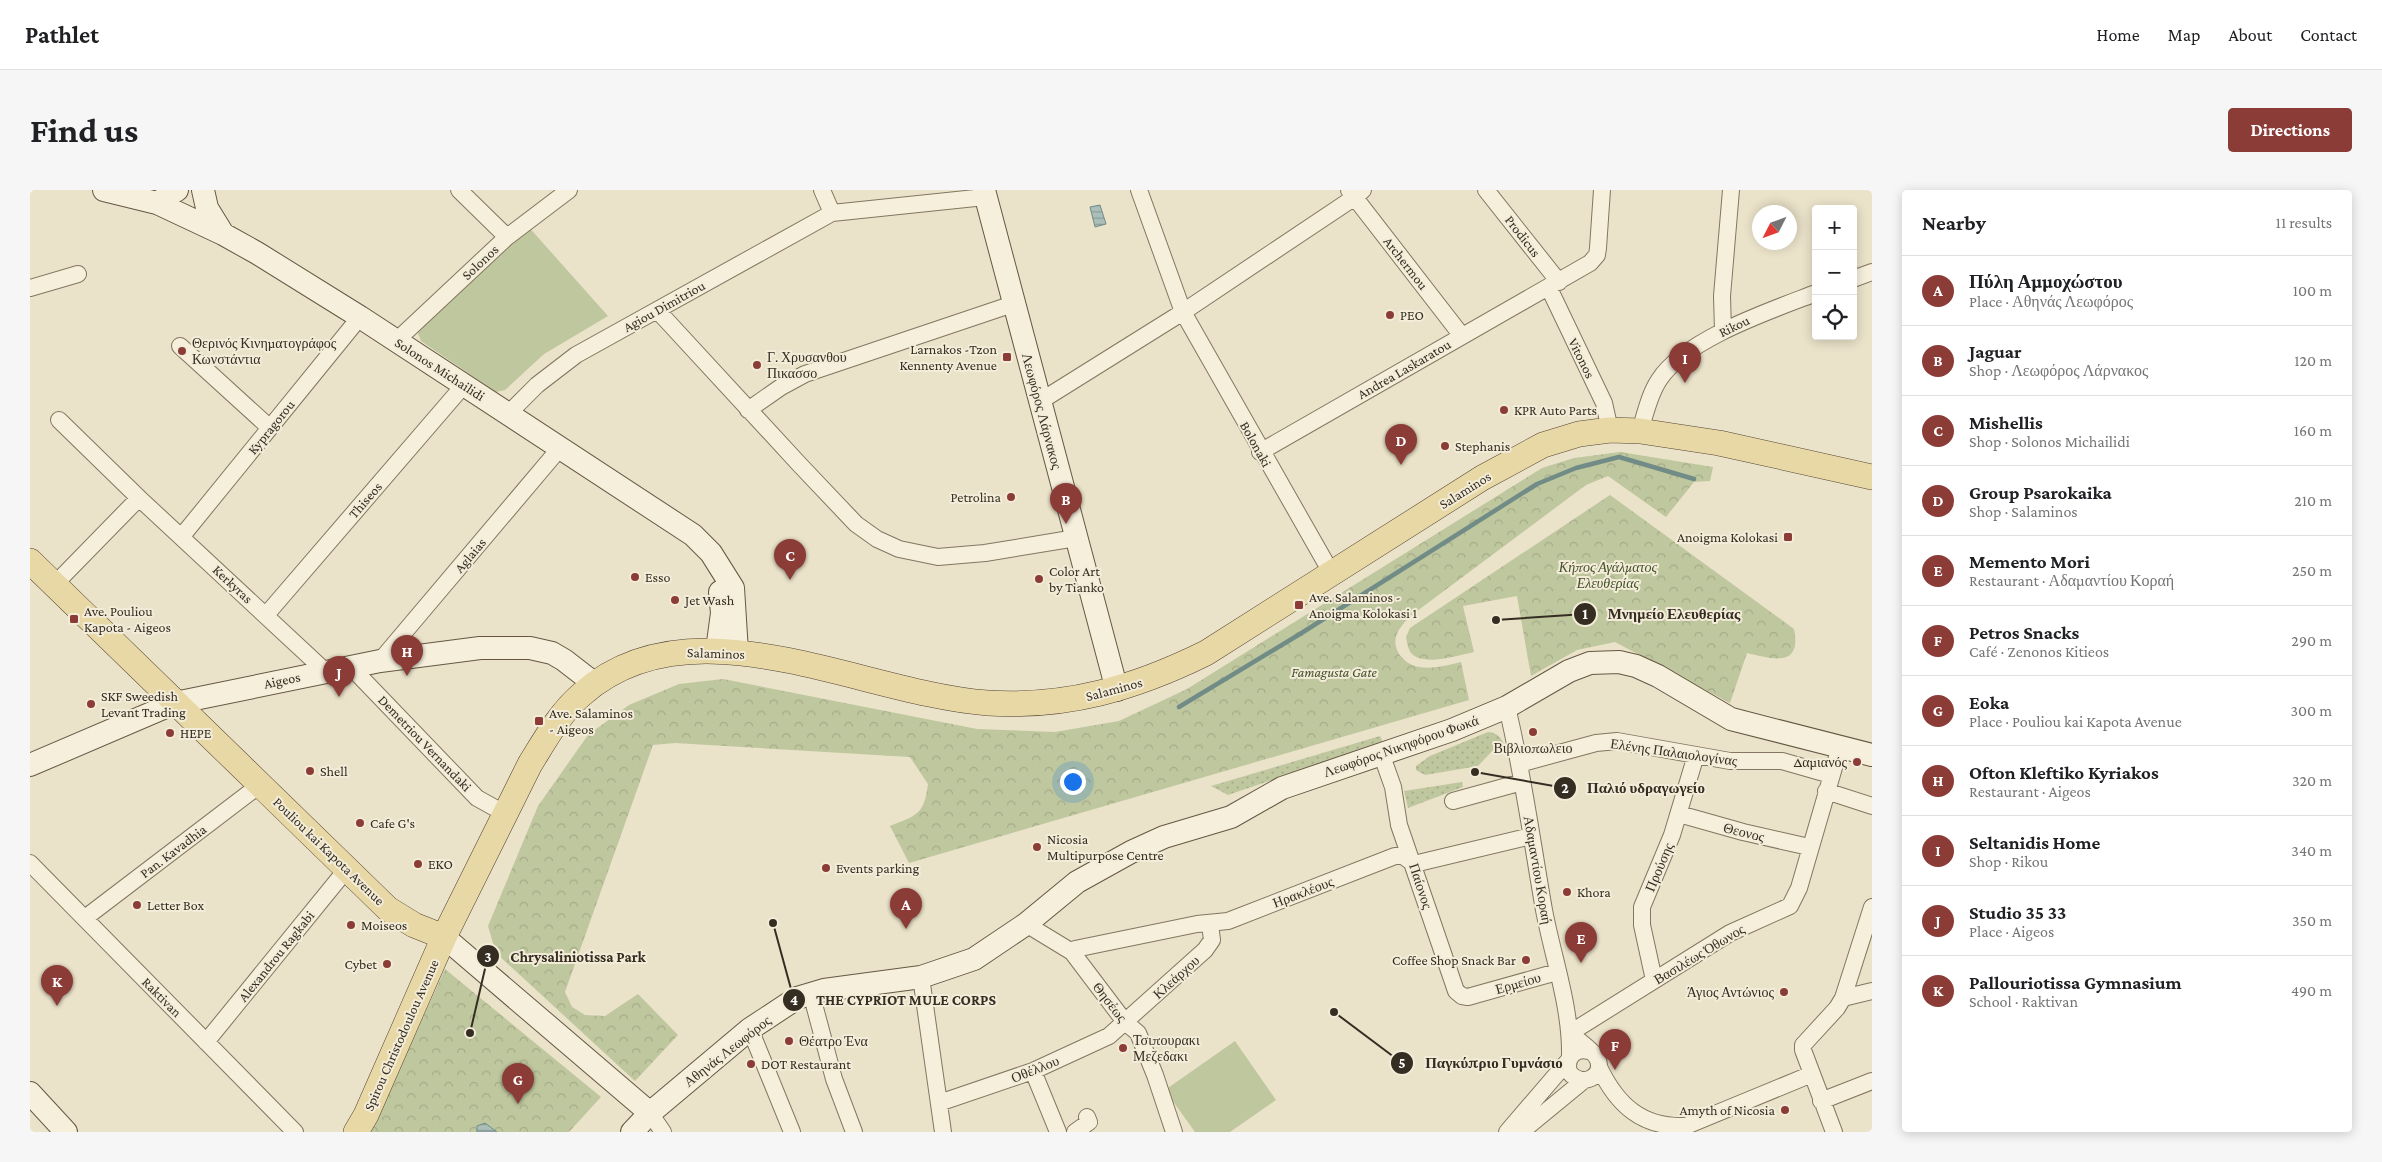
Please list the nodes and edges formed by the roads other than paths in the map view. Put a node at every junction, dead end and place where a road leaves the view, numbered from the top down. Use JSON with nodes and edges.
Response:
{"nodes":[{"id":1,"x":104,"y":190,"type":"edge"},
{"id":2,"x":177,"y":190,"type":"edge"},
{"id":3,"x":198,"y":190,"type":"edge"},
{"id":4,"x":203,"y":190,"type":"edge"},
{"id":5,"x":459,"y":190,"type":"edge"},
{"id":6,"x":569,"y":190,"type":"edge"},
{"id":7,"x":822,"y":190,"type":"edge"},
{"id":8,"x":1139,"y":190,"type":"edge"},
{"id":9,"x":1486,"y":190,"type":"edge"},
{"id":10,"x":1602,"y":190,"type":"edge"},
{"id":11,"x":1731,"y":190,"type":"edge"},
{"id":12,"x":1356,"y":192,"type":"edge"},
{"id":13,"x":984,"y":194,"type":"edge"},
{"id":14,"x":157,"y":203,"type":"junction"},
{"id":15,"x":182,"y":214,"type":"junction"},
{"id":16,"x":832,"y":214,"type":"junction"},
{"id":17,"x":223,"y":234,"type":"junction"},
{"id":18,"x":507,"y":237,"type":"junction"},
{"id":19,"x":1872,"y":272,"type":"edge"},
{"id":20,"x":78,"y":274,"type":"dead end"},
{"id":21,"x":1857,"y":278,"type":"edge"},
{"id":22,"x":1554,"y":285,"type":"junction"},
{"id":23,"x":30,"y":288,"type":"edge"},
{"id":24,"x":1812,"y":295,"type":"edge"},
{"id":25,"x":1013,"y":304,"type":"junction"},
{"id":26,"x":657,"y":310,"type":"junction"},
{"id":27,"x":1183,"y":312,"type":"junction"},
{"id":28,"x":360,"y":317,"type":"junction"},
{"id":29,"x":1723,"y":331,"type":"junction"},
{"id":30,"x":1462,"y":336,"type":"junction"},
{"id":31,"x":396,"y":341,"type":"junction"},
{"id":32,"x":180,"y":346,"type":"dead end"},
{"id":33,"x":464,"y":385,"type":"junction"},
{"id":34,"x":1039,"y":402,"type":"junction"},
{"id":35,"x":748,"y":410,"type":"junction"},
{"id":36,"x":508,"y":414,"type":"junction"},
{"id":37,"x":60,"y":420,"type":"dead end"},
{"id":38,"x":270,"y":428,"type":"junction"},
{"id":39,"x":1610,"y":430,"type":"junction"},
{"id":40,"x":1640,"y":431,"type":"junction"},
{"id":41,"x":560,"y":448,"type":"junction"},
{"id":42,"x":1260,"y":452,"type":"junction"},
{"id":43,"x":1872,"y":477,"type":"edge"},
{"id":44,"x":139,"y":498,"type":"junction"},
{"id":45,"x":182,"y":536,"type":"junction"},
{"id":46,"x":1076,"y":538,"type":"junction"},
{"id":47,"x":30,"y":561,"type":"edge"},
{"id":48,"x":1332,"y":574,"type":"junction"},
{"id":49,"x":55,"y":584,"type":"junction"},
{"id":50,"x":266,"y":615,"type":"junction"},
{"id":51,"x":727,"y":651,"type":"junction"},
{"id":52,"x":380,"y":661,"type":"junction"},
{"id":53,"x":350,"y":666,"type":"junction"},
{"id":54,"x":325,"y":671,"type":"junction"},
{"id":55,"x":595,"y":684,"type":"junction"},
{"id":56,"x":1117,"y":690,"type":"junction"},
{"id":57,"x":176,"y":703,"type":"junction"},
{"id":58,"x":1507,"y":707,"type":"junction"},
{"id":59,"x":1840,"y":747,"type":"junction"},
{"id":60,"x":1696,"y":755,"type":"junction"},
{"id":61,"x":1872,"y":755,"type":"edge"},
{"id":62,"x":1382,"y":756,"type":"junction"},
{"id":63,"x":1519,"y":764,"type":"junction"},
{"id":64,"x":30,"y":765,"type":"edge"},
{"id":65,"x":1831,"y":775,"type":"junction"},
{"id":66,"x":1522,"y":782,"type":"junction"},
{"id":67,"x":261,"y":784,"type":"junction"},
{"id":68,"x":1826,"y":791,"type":"junction"},
{"id":69,"x":1453,"y":801,"type":"dead end"},
{"id":70,"x":1872,"y":806,"type":"edge"},
{"id":71,"x":504,"y":813,"type":"junction"},
{"id":72,"x":1679,"y":814,"type":"junction"},
{"id":73,"x":1531,"y":836,"type":"junction"},
{"id":74,"x":1809,"y":847,"type":"junction"},
{"id":75,"x":30,"y":863,"type":"edge"},
{"id":76,"x":1414,"y":864,"type":"junction"},
{"id":77,"x":346,"y":870,"type":"junction"},
{"id":78,"x":1872,"y":907,"type":"edge"},
{"id":79,"x":85,"y":918,"type":"junction"},
{"id":80,"x":1026,"y":924,"type":"junction"},
{"id":81,"x":1210,"y":924,"type":"junction"},
{"id":82,"x":444,"y":937,"type":"junction"},
{"id":83,"x":1072,"y":952,"type":"junction"},
{"id":84,"x":1557,"y":972,"type":"junction"},
{"id":85,"x":921,"y":977,"type":"junction"},
{"id":86,"x":1654,"y":980,"type":"junction"},
{"id":87,"x":1872,"y":991,"type":"edge"},
{"id":88,"x":811,"y":993,"type":"junction"},
{"id":89,"x":1479,"y":994,"type":"joint"},
{"id":90,"x":1843,"y":998,"type":"junction"},
{"id":91,"x":1125,"y":1022,"type":"junction"},
{"id":92,"x":750,"y":1029,"type":"junction"},
{"id":93,"x":1570,"y":1033,"type":"junction"},
{"id":94,"x":206,"y":1042,"type":"junction"},
{"id":95,"x":1589,"y":1050,"type":"junction"},
{"id":96,"x":1569,"y":1059,"type":"junction"},
{"id":97,"x":1033,"y":1070,"type":"junction"},
{"id":98,"x":1812,"y":1074,"type":"junction"},
{"id":99,"x":1590,"y":1076,"type":"junction"},
{"id":100,"x":1872,"y":1081,"type":"edge"},
{"id":101,"x":30,"y":1094,"type":"edge"},
{"id":102,"x":1822,"y":1101,"type":"junction"},
{"id":103,"x":939,"y":1103,"type":"junction"},
{"id":104,"x":650,"y":1113,"type":"junction"},
{"id":105,"x":1087,"y":1117,"type":"dead end"},
{"id":106,"x":1689,"y":1129,"type":"edge"},
{"id":107,"x":66,"y":1132,"type":"edge"},
{"id":108,"x":295,"y":1132,"type":"edge"},
{"id":109,"x":356,"y":1132,"type":"edge"},
{"id":110,"x":632,"y":1132,"type":"edge"},
{"id":111,"x":663,"y":1132,"type":"edge"},
{"id":112,"x":792,"y":1132,"type":"edge"},
{"id":113,"x":854,"y":1132,"type":"edge"},
{"id":114,"x":943,"y":1132,"type":"edge"},
{"id":115,"x":1058,"y":1132,"type":"edge"},
{"id":116,"x":1075,"y":1132,"type":"edge"},
{"id":117,"x":1174,"y":1132,"type":"edge"},
{"id":118,"x":1506,"y":1132,"type":"edge"},
{"id":119,"x":1521,"y":1132,"type":"edge"},
{"id":120,"x":1834,"y":1132,"type":"edge"}],
"edges":[{"from":1,"to":14,"type":"street","name":"Solonos Michailidi"},
{"from":2,"to":14,"type":"street"},
{"from":3,"to":15,"type":"street"},
{"from":4,"to":17,"type":"street"},
{"from":5,"to":18,"type":"street"},
{"from":6,"to":18,"type":"street","name":"Solonos"},
{"from":7,"to":16,"type":"street"},
{"from":8,"to":27,"type":"street","name":"Bolonaki"},
{"from":9,"to":22,"type":"street","name":"Prodicus"},
{"from":10,"to":22,"type":"street","name":"Andrea Laskaratou"},
{"from":11,"to":29,"type":"street"},
{"from":12,"to":27,"type":"street"},
{"from":12,"to":30,"type":"street","name":"Archermou"},
{"from":13,"to":16,"type":"street"},
{"from":13,"to":25,"type":"street","name":"Λεωφόρος Λάρνακος"},
{"from":14,"to":15,"type":"street","name":"Solonos Michailidi"},
{"from":15,"to":17,"type":"street","name":"Solonos Michailidi"},
{"from":16,"to":26,"type":"street","name":"Agiou Dimitriou"},
{"from":17,"to":28,"type":"street","name":"Solonos Michailidi"},
{"from":18,"to":31,"type":"street","name":"Solonos"},
{"from":19,"to":21,"type":"street"},
{"from":20,"to":23,"type":"street"},
{"from":22,"to":30,"type":"street","name":"Andrea Laskaratou"},
{"from":22,"to":39,"type":"street","name":"Vitonos"},
{"from":24,"to":29,"type":"street","name":"Rikou"},
{"from":25,"to":34,"type":"street","name":"Λεωφόρος Λάρνακος"},
{"from":25,"to":35,"type":"street"},
{"from":26,"to":35,"type":"street"},
{"from":26,"to":36,"type":"street","name":"Agiou Dimitriou"},
{"from":27,"to":34,"type":"street"},
{"from":27,"to":42,"type":"street","name":"Bolonaki"},
{"from":28,"to":31,"type":"street","name":"Solonos Michailidi"},
{"from":28,"to":38,"type":"street","name":"Kypragorou"},
{"from":29,"to":40,"type":"street","name":"Rikou"},
{"from":30,"to":42,"type":"street","name":"Andrea Laskaratou"},
{"from":31,"to":33,"type":"street","name":"Solonos Michailidi"},
{"from":32,"to":38,"type":"street"},
{"from":33,"to":36,"type":"street","name":"Solonos Michailidi"},
{"from":33,"to":50,"type":"street","name":"Thiseos"},
{"from":34,"to":46,"type":"street","name":"Λεωφόρος Λάρνακος"},
{"from":35,"to":46,"type":"street"},
{"from":36,"to":41,"type":"street","name":"Solonos Michailidi"},
{"from":37,"to":44,"type":"street","name":"Kerkyras"},
{"from":38,"to":45,"type":"street","name":"Kypragorou"},
{"from":39,"to":40,"type":"main road","name":"Salaminos"},
{"from":39,"to":48,"type":"main road","name":"Salaminos"},
{"from":40,"to":43,"type":"main road","name":"Salaminos"},
{"from":41,"to":51,"type":"street","name":"Solonos Michailidi"},
{"from":41,"to":52,"type":"street","name":"Aglaias"},
{"from":42,"to":48,"type":"street","name":"Bolonaki"},
{"from":44,"to":45,"type":"street","name":"Kerkyras"},
{"from":44,"to":49,"type":"street"},
{"from":45,"to":50,"type":"street","name":"Kerkyras"},
{"from":46,"to":56,"type":"street","name":"Λεωφόρος Λάρνακος"},
{"from":47,"to":49,"type":"main road","name":"Pouliou kai Kapota Avenue"},
{"from":48,"to":56,"type":"main road","name":"Salaminos"},
{"from":49,"to":57,"type":"main road","name":"Pouliou kai Kapota Avenue"},
{"from":50,"to":54,"type":"street","name":"Kerkyras"},
{"from":51,"to":55,"type":"main road","name":"Salaminos"},
{"from":51,"to":56,"type":"main road","name":"Salaminos"},
{"from":52,"to":53,"type":"street","name":"Aigeos"},
{"from":52,"to":55,"type":"street","name":"Aigeos"},
{"from":53,"to":54,"type":"street","name":"Aigeos"},
{"from":53,"to":71,"type":"street","name":"Demetriou Vernandaki"},
{"from":54,"to":57,"type":"street","name":"Aigeos"},
{"from":55,"to":71,"type":"main road","name":"Salaminos"},
{"from":57,"to":64,"type":"street","name":"Aigeos"},
{"from":57,"to":67,"type":"main road","name":"Pouliou kai Kapota Avenue"},
{"from":58,"to":59,"type":"street","name":"Λεωφόρος Νικηφόρου Φωκά"},
{"from":58,"to":62,"type":"street","name":"Λεωφόρος Νικηφόρου Φωκά"},
{"from":58,"to":63,"type":"street","name":"Αδαμαντίου Κοραή"},
{"from":59,"to":61,"type":"street","name":"Λεωφόρος Νικηφόρου Φωκά"},
{"from":59,"to":65,"type":"street","name":"Βασιλέως Όθωνος"},
{"from":60,"to":63,"type":"street","name":"Ελένης Παλαιολογίνας"},
{"from":60,"to":65,"type":"street","name":"Ελένης Παλαιολογίνας"},
{"from":60,"to":72,"type":"street","name":"Προύσης"},
{"from":62,"to":76,"type":"street","name":"Παίονος"},
{"from":62,"to":80,"type":"street","name":"Λεωφόρος Νικηφόρου Φωκά"},
{"from":63,"to":66,"type":"street","name":"Αδαμαντίου Κοραή"},
{"from":65,"to":68,"type":"street","name":"Βασιλέως Όθωνος"},
{"from":66,"to":69,"type":"street"},
{"from":66,"to":73,"type":"street","name":"Αδαμαντίου Κοραή"},
{"from":67,"to":77,"type":"main road","name":"Pouliou kai Kapota Avenue"},
{"from":67,"to":79,"type":"street","name":"Pan. Kavadhia"},
{"from":68,"to":70,"type":"street"},
{"from":68,"to":74,"type":"street","name":"Βασιλέως Όθωνος"},
{"from":71,"to":82,"type":"main road","name":"Salaminos"},
{"from":72,"to":74,"type":"street","name":"Θεονος"},
{"from":72,"to":86,"type":"street","name":"Προύσης"},
{"from":73,"to":76,"type":"street"},
{"from":73,"to":84,"type":"street","name":"Αδαμαντίου Κοραή"},
{"from":74,"to":86,"type":"street","name":"Βασιλέως Όθωνος"},
{"from":75,"to":79,"type":"street","name":"Raktivan"},
{"from":76,"to":81,"type":"street","name":"Ηρακλέους"},
{"from":76,"to":89,"type":"street","name":"Παίονος"},
{"from":77,"to":82,"type":"main road","name":"Pouliou kai Kapota Avenue"},
{"from":77,"to":94,"type":"street","name":"Alexandrou Ragkabi"},
{"from":78,"to":90,"type":"street"},
{"from":79,"to":94,"type":"street","name":"Raktivan"},
{"from":80,"to":83,"type":"street","name":"Θησέως"},
{"from":80,"to":85,"type":"street","name":"Λεωφόρος Νικηφόρου Φωκά"},
{"from":81,"to":83,"type":"street","name":"Ηρακλέους"},
{"from":81,"to":91,"type":"street","name":"Κλεάρχου"},
{"from":82,"to":104,"type":"street","name":"Pouliou kai Kapota Avenue"},
{"from":82,"to":109,"type":"main road","name":"Spirou Christodoulou Avenue"},
{"from":83,"to":91,"type":"street","name":"Θησέως"},
{"from":84,"to":89,"type":"street","name":"Ερμείου"},
{"from":84,"to":93,"type":"street","name":"Αδαμαντίου Κοραή"},
{"from":85,"to":88,"type":"street","name":"Αθηνάς Λεωφόρος"},
{"from":85,"to":103,"type":"street"},
{"from":86,"to":93,"type":"street","name":"Βασιλέως Όθωνος"},
{"from":87,"to":90,"type":"street"},
{"from":88,"to":92,"type":"street","name":"Αθηνάς Λεωφόρος"},
{"from":88,"to":113,"type":"street"},
{"from":90,"to":98,"type":"street"},
{"from":91,"to":97,"type":"street","name":"Οθέλλου"},
{"from":91,"to":117,"type":"street","name":"Θησέως"},
{"from":92,"to":104,"type":"street","name":"Αθηνάς Λεωφόρος"},
{"from":92,"to":112,"type":"street"},
{"from":93,"to":95,"type":"street"},
{"from":93,"to":96,"type":"street","name":"Αδαμαντίου Κοραή"},
{"from":94,"to":108,"type":"street","name":"Raktivan"},
{"from":95,"to":96,"type":"street"},
{"from":95,"to":99,"type":"street"},
{"from":96,"to":99,"type":"street"},
{"from":96,"to":118,"type":"street"},
{"from":97,"to":103,"type":"street","name":"Οθέλλου"},
{"from":97,"to":115,"type":"street"},
{"from":98,"to":102,"type":"street"},
{"from":98,"to":106,"type":"street"},
{"from":99,"to":106,"type":"street"},
{"from":99,"to":119,"type":"street"},
{"from":100,"to":102,"type":"street"},
{"from":101,"to":107,"type":"street"},
{"from":102,"to":120,"type":"street"},
{"from":103,"to":114,"type":"street"},
{"from":104,"to":110,"type":"street","name":"Αθηνάς Λεωφόρος"},
{"from":104,"to":111,"type":"street"},
{"from":105,"to":116,"type":"street"}]}
